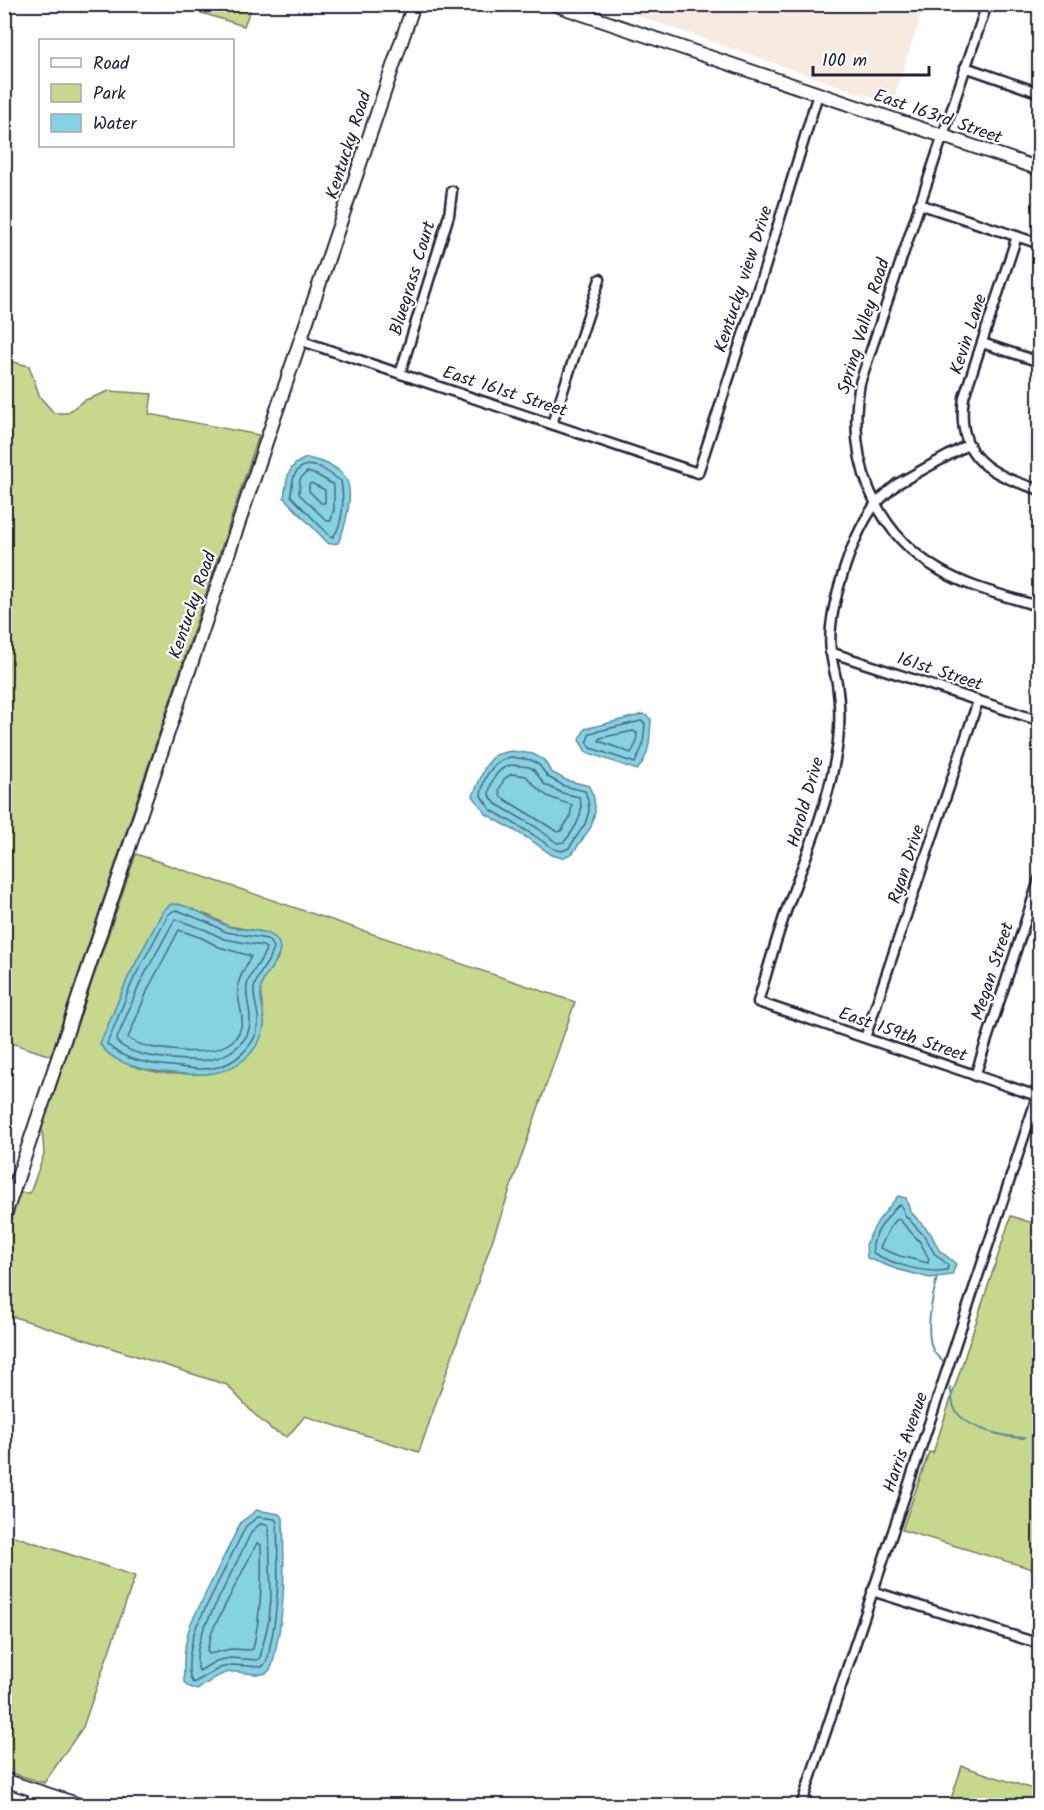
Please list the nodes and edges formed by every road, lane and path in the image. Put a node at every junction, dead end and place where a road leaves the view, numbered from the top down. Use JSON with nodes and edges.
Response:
{"nodes":[{"id":1,"x":414,"y":4,"type":"edge"},
{"id":2,"x":553,"y":4,"type":"edge"},
{"id":3,"x":987,"y":4,"type":"edge"},
{"id":4,"x":965,"y":67,"type":"junction"},
{"id":5,"x":1040,"y":93,"type":"edge"},
{"id":6,"x":818,"y":94,"type":"junction"},
{"id":7,"x":942,"y":136,"type":"junction"},
{"id":8,"x":1040,"y":169,"type":"edge"},
{"id":9,"x":452,"y":191,"type":"dead end"},
{"id":10,"x":919,"y":204,"type":"junction"},
{"id":11,"x":1017,"y":236,"type":"junction"},
{"id":12,"x":1040,"y":244,"type":"edge"},
{"id":13,"x":600,"y":279,"type":"dead end"},
{"id":14,"x":302,"y":341,"type":"junction"},
{"id":15,"x":982,"y":343,"type":"junction"},
{"id":16,"x":1040,"y":362,"type":"edge"},
{"id":17,"x":400,"y":374,"type":"junction"},
{"id":18,"x":552,"y":424,"type":"junction"},
{"id":19,"x":969,"y":444,"type":"junction"},
{"id":20,"x":698,"y":473,"type":"joint"},
{"id":21,"x":1040,"y":490,"type":"edge"},
{"id":22,"x":876,"y":504,"type":"junction"},
{"id":23,"x":1040,"y":607,"type":"edge"},
{"id":24,"x":830,"y":651,"type":"junction"},
{"id":25,"x":978,"y":701,"type":"junction"},
{"id":26,"x":1040,"y":721,"type":"edge"},
{"id":27,"x":1040,"y":877,"type":"edge"},
{"id":28,"x":758,"y":1002,"type":"joint"},
{"id":29,"x":866,"y":1038,"type":"junction"},
{"id":30,"x":975,"y":1076,"type":"junction"},
{"id":31,"x":1038,"y":1092,"type":"edge"},
{"id":32,"x":4,"y":1218,"type":"edge"},
{"id":33,"x":872,"y":1591,"type":"junction"},
{"id":34,"x":1040,"y":1644,"type":"edge"},
{"id":35,"x":4,"y":1780,"type":"edge"},
{"id":36,"x":35,"y":1790,"type":"junction"},
{"id":37,"x":30,"y":1806,"type":"edge"},
{"id":38,"x":83,"y":1806,"type":"edge"},
{"id":39,"x":801,"y":1806,"type":"edge"}],
"edges":[{"from":1,"to":14,"type":"street","name":"Kentucky Road"},
{"from":2,"to":6,"type":"street","name":"East 163rd Street"},
{"from":3,"to":4,"type":"street","name":"Spring Valley Road"},
{"from":4,"to":5,"type":"street"},
{"from":4,"to":7,"type":"street","name":"Spring Valley Road"},
{"from":6,"to":7,"type":"street","name":"East 163rd Street"},
{"from":6,"to":20,"type":"street","name":"Kentucky view Drive"},
{"from":7,"to":8,"type":"street","name":"East 163rd Street"},
{"from":7,"to":10,"type":"street","name":"Spring Valley Road"},
{"from":9,"to":17,"type":"street","name":"Bluegrass Court"},
{"from":10,"to":11,"type":"street"},
{"from":10,"to":22,"type":"street","name":"Spring Valley Road"},
{"from":11,"to":12,"type":"street"},
{"from":11,"to":15,"type":"street","name":"Kevin Lane"},
{"from":13,"to":18,"type":"street"},
{"from":14,"to":17,"type":"street","name":"East 161st Street"},
{"from":14,"to":32,"type":"street","name":"Kentucky Road"},
{"from":15,"to":16,"type":"street"},
{"from":15,"to":19,"type":"street","name":"Kevin Lane"},
{"from":17,"to":18,"type":"street","name":"East 161st Street"},
{"from":18,"to":20,"type":"street","name":"East 161st Street"},
{"from":19,"to":21,"type":"street","name":"Kevin Lane"},
{"from":19,"to":22,"type":"street"},
{"from":22,"to":23,"type":"street","name":"Spring Valley Road"},
{"from":22,"to":24,"type":"street","name":"Harold Drive"},
{"from":24,"to":25,"type":"street","name":"161st Street"},
{"from":24,"to":28,"type":"street","name":"Harold Drive"},
{"from":25,"to":26,"type":"street","name":"161st Street"},
{"from":25,"to":29,"type":"street","name":"Ryan Drive"},
{"from":27,"to":30,"type":"street","name":"Megan Street"},
{"from":28,"to":29,"type":"street","name":"East 159th Street"},
{"from":29,"to":30,"type":"street","name":"East 159th Street"},
{"from":30,"to":31,"type":"street","name":"East 159th Street"},
{"from":31,"to":33,"type":"street","name":"Harris Avenue"},
{"from":33,"to":34,"type":"street"},
{"from":33,"to":39,"type":"street","name":"Harris Avenue"},
{"from":35,"to":36,"type":"street"},
{"from":36,"to":37,"type":"street"},
{"from":36,"to":38,"type":"street"}]}
